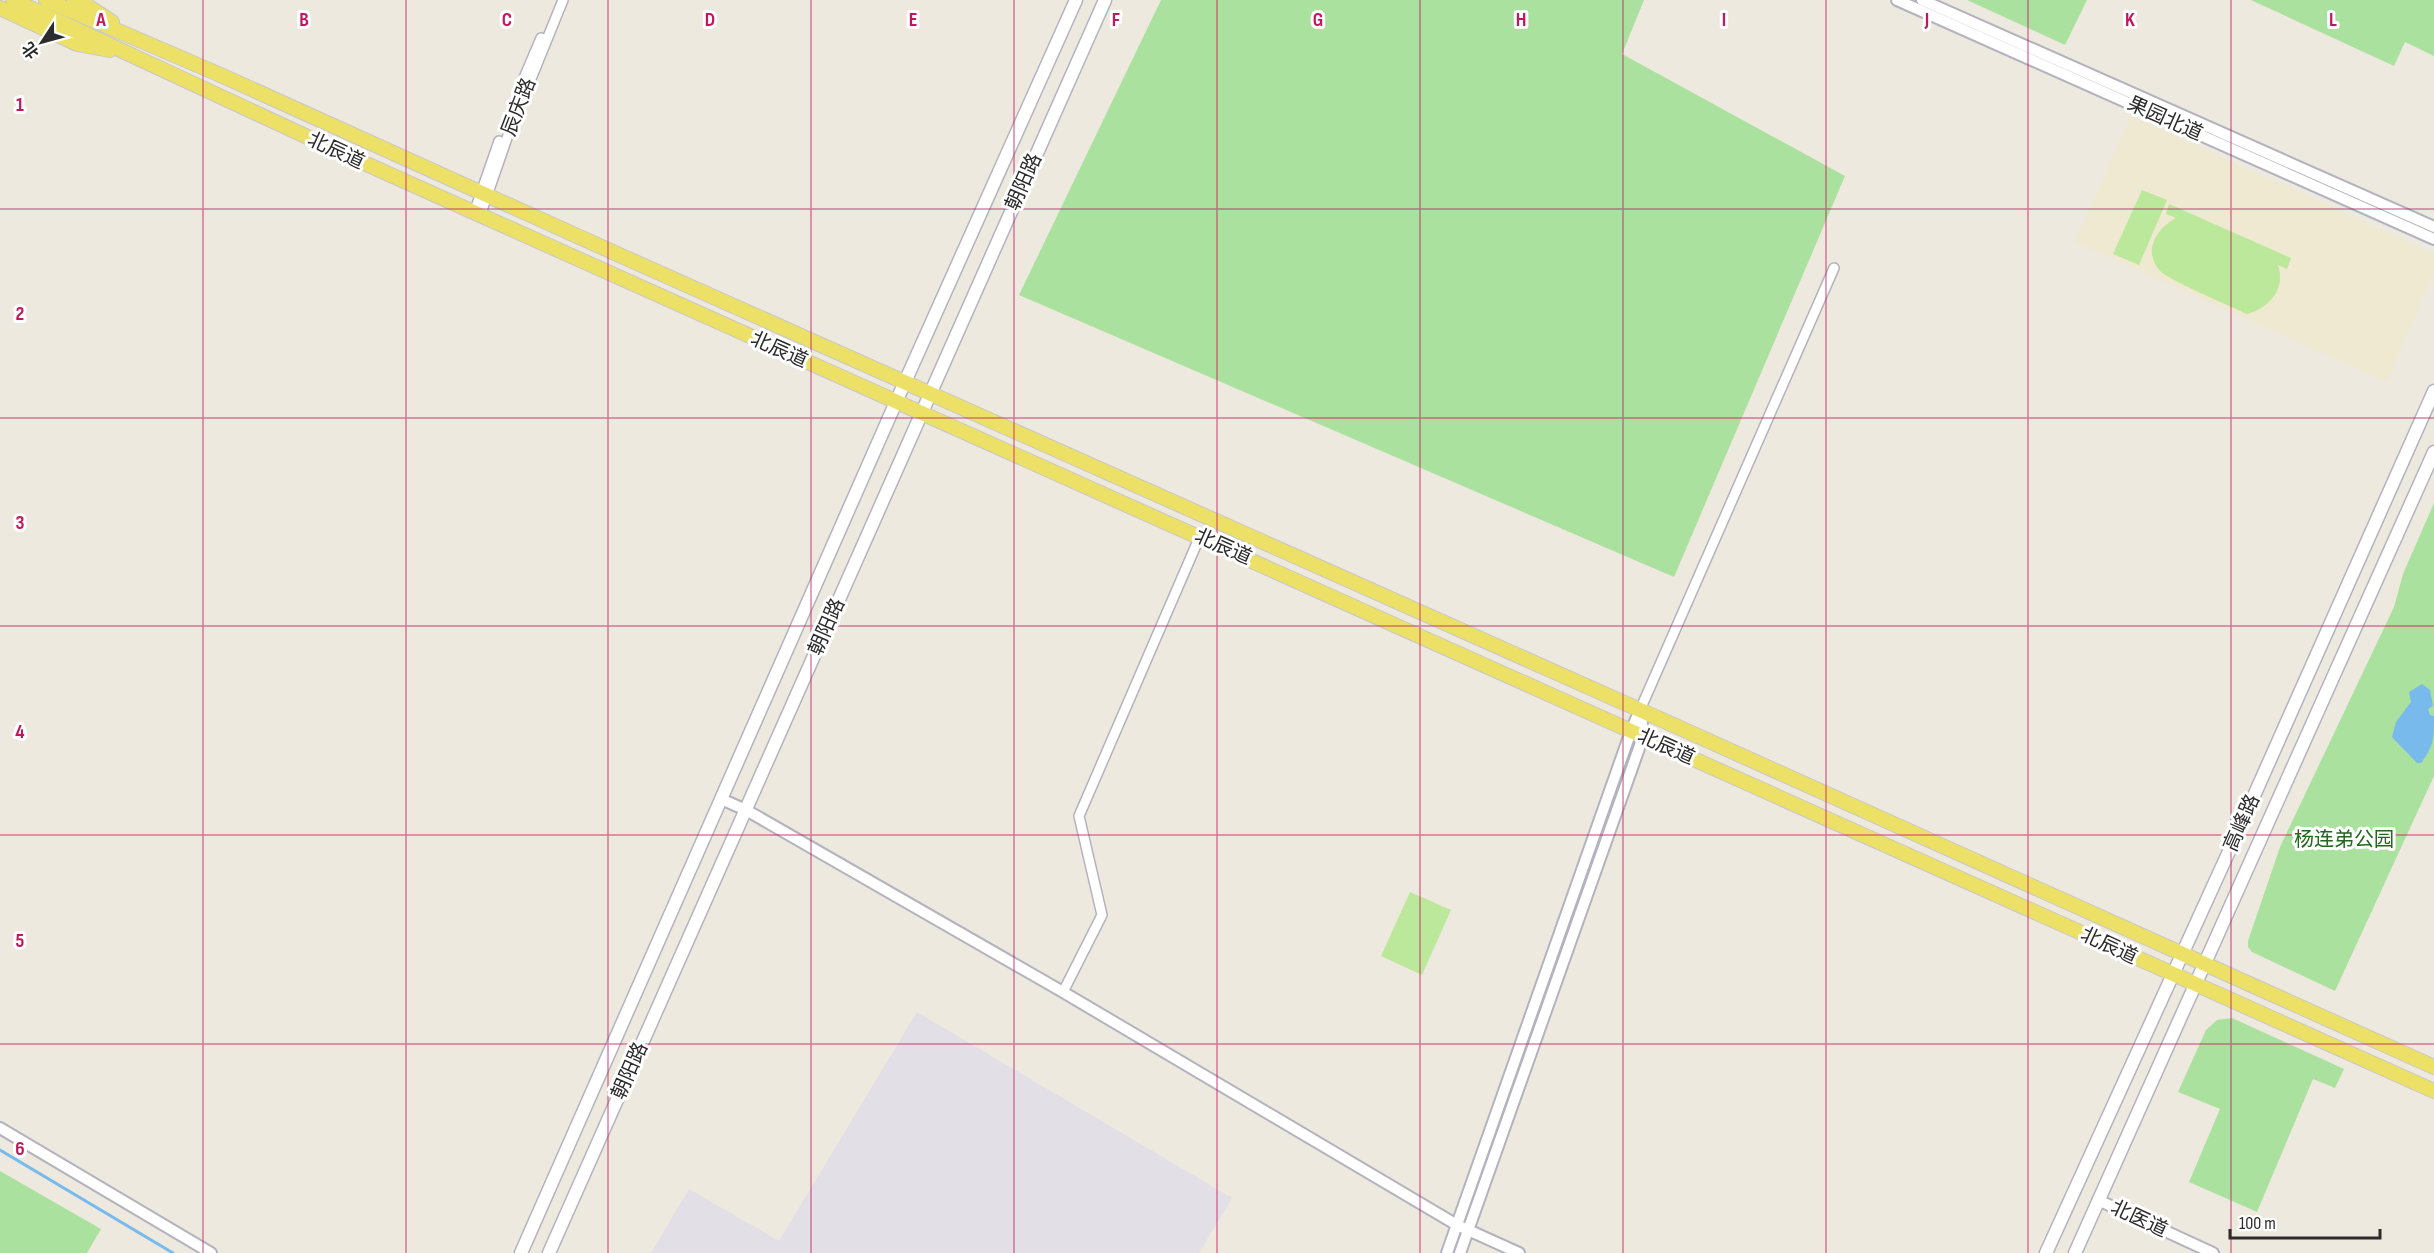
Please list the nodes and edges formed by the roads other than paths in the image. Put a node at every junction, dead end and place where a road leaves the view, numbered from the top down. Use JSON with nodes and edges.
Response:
{"nodes":[{"id":1,"x":13,"y":0,"type":"edge"},
{"id":2,"x":46,"y":0,"type":"edge"},
{"id":3,"x":74,"y":0,"type":"edge"},
{"id":4,"x":557,"y":0,"type":"edge"},
{"id":5,"x":563,"y":0,"type":"edge"},
{"id":6,"x":1076,"y":0,"type":"edge"},
{"id":7,"x":1105,"y":0,"type":"edge"},
{"id":8,"x":1897,"y":0,"type":"edge"},
{"id":9,"x":1922,"y":0,"type":"edge"},
{"id":10,"x":0,"y":8,"type":"edge"},
{"id":11,"x":136,"y":39,"type":"junction"},
{"id":12,"x":129,"y":54,"type":"junction"},
{"id":13,"x":484,"y":193,"type":"junction"},
{"id":14,"x":477,"y":214,"type":"junction"},
{"id":15,"x":2434,"y":227,"type":"edge"},
{"id":16,"x":2434,"y":239,"type":"edge"},
{"id":17,"x":1834,"y":268,"type":"dead end"},
{"id":18,"x":905,"y":381,"type":"junction"},
{"id":19,"x":2434,"y":391,"type":"edge"},
{"id":20,"x":930,"y":393,"type":"junction"},
{"id":21,"x":896,"y":402,"type":"junction"},
{"id":22,"x":921,"y":413,"type":"junction"},
{"id":23,"x":2434,"y":452,"type":"edge"},
{"id":24,"x":1200,"y":536,"type":"junction"},
{"id":25,"x":1640,"y":710,"type":"junction"},
{"id":26,"x":1637,"y":734,"type":"junction"},
{"id":27,"x":721,"y":798,"type":"junction"},
{"id":28,"x":746,"y":810,"type":"junction"},
{"id":29,"x":2182,"y":953,"type":"junction"},
{"id":30,"x":2206,"y":964,"type":"junction"},
{"id":31,"x":2172,"y":975,"type":"junction"},
{"id":32,"x":2196,"y":986,"type":"junction"},
{"id":33,"x":1063,"y":992,"type":"junction"},
{"id":34,"x":2434,"y":1067,"type":"edge"},
{"id":35,"x":2434,"y":1091,"type":"edge"},
{"id":36,"x":0,"y":1128,"type":"edge"},
{"id":37,"x":2098,"y":1200,"type":"junction"},
{"id":38,"x":1457,"y":1225,"type":"junction"},
{"id":39,"x":1468,"y":1230,"type":"junction"},
{"id":40,"x":211,"y":1253,"type":"edge"},
{"id":41,"x":521,"y":1253,"type":"edge"},
{"id":42,"x":549,"y":1253,"type":"edge"},
{"id":43,"x":1447,"y":1253,"type":"edge"},
{"id":44,"x":1460,"y":1253,"type":"edge"},
{"id":45,"x":1519,"y":1253,"type":"edge"},
{"id":46,"x":2046,"y":1253,"type":"edge"},
{"id":47,"x":2075,"y":1253,"type":"edge"},
{"id":48,"x":2213,"y":1253,"type":"edge"}],
"edges":[{"from":1,"to":12,"type":"main road","name":"北辰道"},
{"from":2,"to":11,"type":"main road","name":"北辰道"},
{"from":3,"to":11,"type":"main road"},
{"from":4,"to":13,"type":"street","name":"辰庆路"},
{"from":5,"to":13,"type":"street","name":"辰庆路"},
{"from":6,"to":18,"type":"main road","name":"朝阳路"},
{"from":7,"to":20,"type":"main road","name":"朝阳路"},
{"from":8,"to":16,"type":"street","name":"果园北道"},
{"from":9,"to":15,"type":"street","name":"果园北道"},
{"from":10,"to":12,"type":"main road"},
{"from":11,"to":13,"type":"main road","name":"北辰道"},
{"from":12,"to":14,"type":"main road","name":"北辰道"},
{"from":13,"to":14,"type":"street","name":"辰庆路"},
{"from":13,"to":18,"type":"main road","name":"北辰道"},
{"from":14,"to":21,"type":"main road","name":"北辰道"},
{"from":17,"to":25,"type":"street"},
{"from":18,"to":20,"type":"main road","name":"北辰道"},
{"from":18,"to":21,"type":"main road","name":"朝阳路"},
{"from":19,"to":29,"type":"main road","name":"高峰路"},
{"from":20,"to":22,"type":"main road","name":"朝阳路"},
{"from":20,"to":25,"type":"main road","name":"北辰道"},
{"from":21,"to":22,"type":"main road","name":"北辰道"},
{"from":21,"to":27,"type":"main road","name":"朝阳路"},
{"from":22,"to":24,"type":"main road","name":"北辰道"},
{"from":22,"to":28,"type":"main road","name":"朝阳路"},
{"from":23,"to":30,"type":"main road","name":"高峰路"},
{"from":24,"to":26,"type":"main road","name":"北辰道"},
{"from":24,"to":33,"type":"street"},
{"from":25,"to":26,"type":"street"},
{"from":25,"to":29,"type":"main road","name":"北辰道"},
{"from":26,"to":31,"type":"main road","name":"北辰道"},
{"from":26,"to":38,"type":"street"},
{"from":26,"to":39,"type":"street"},
{"from":27,"to":28,"type":"street"},
{"from":27,"to":41,"type":"main road","name":"朝阳路"},
{"from":28,"to":33,"type":"street"},
{"from":28,"to":42,"type":"main road","name":"朝阳路"},
{"from":29,"to":30,"type":"main road","name":"北辰道"},
{"from":29,"to":31,"type":"main road","name":"高峰路"},
{"from":30,"to":32,"type":"main road","name":"高峰路"},
{"from":30,"to":34,"type":"main road","name":"北辰道"},
{"from":31,"to":32,"type":"main road","name":"北辰道"},
{"from":31,"to":46,"type":"main road","name":"高峰路"},
{"from":32,"to":35,"type":"main road","name":"北辰道"},
{"from":32,"to":37,"type":"main road","name":"高峰路"},
{"from":33,"to":38,"type":"street"},
{"from":36,"to":40,"type":"street"},
{"from":37,"to":47,"type":"main road","name":"高峰路"},
{"from":37,"to":48,"type":"street","name":"北医道"},
{"from":38,"to":39,"type":"street"},
{"from":38,"to":43,"type":"street"},
{"from":39,"to":44,"type":"street"},
{"from":39,"to":45,"type":"street"}]}
